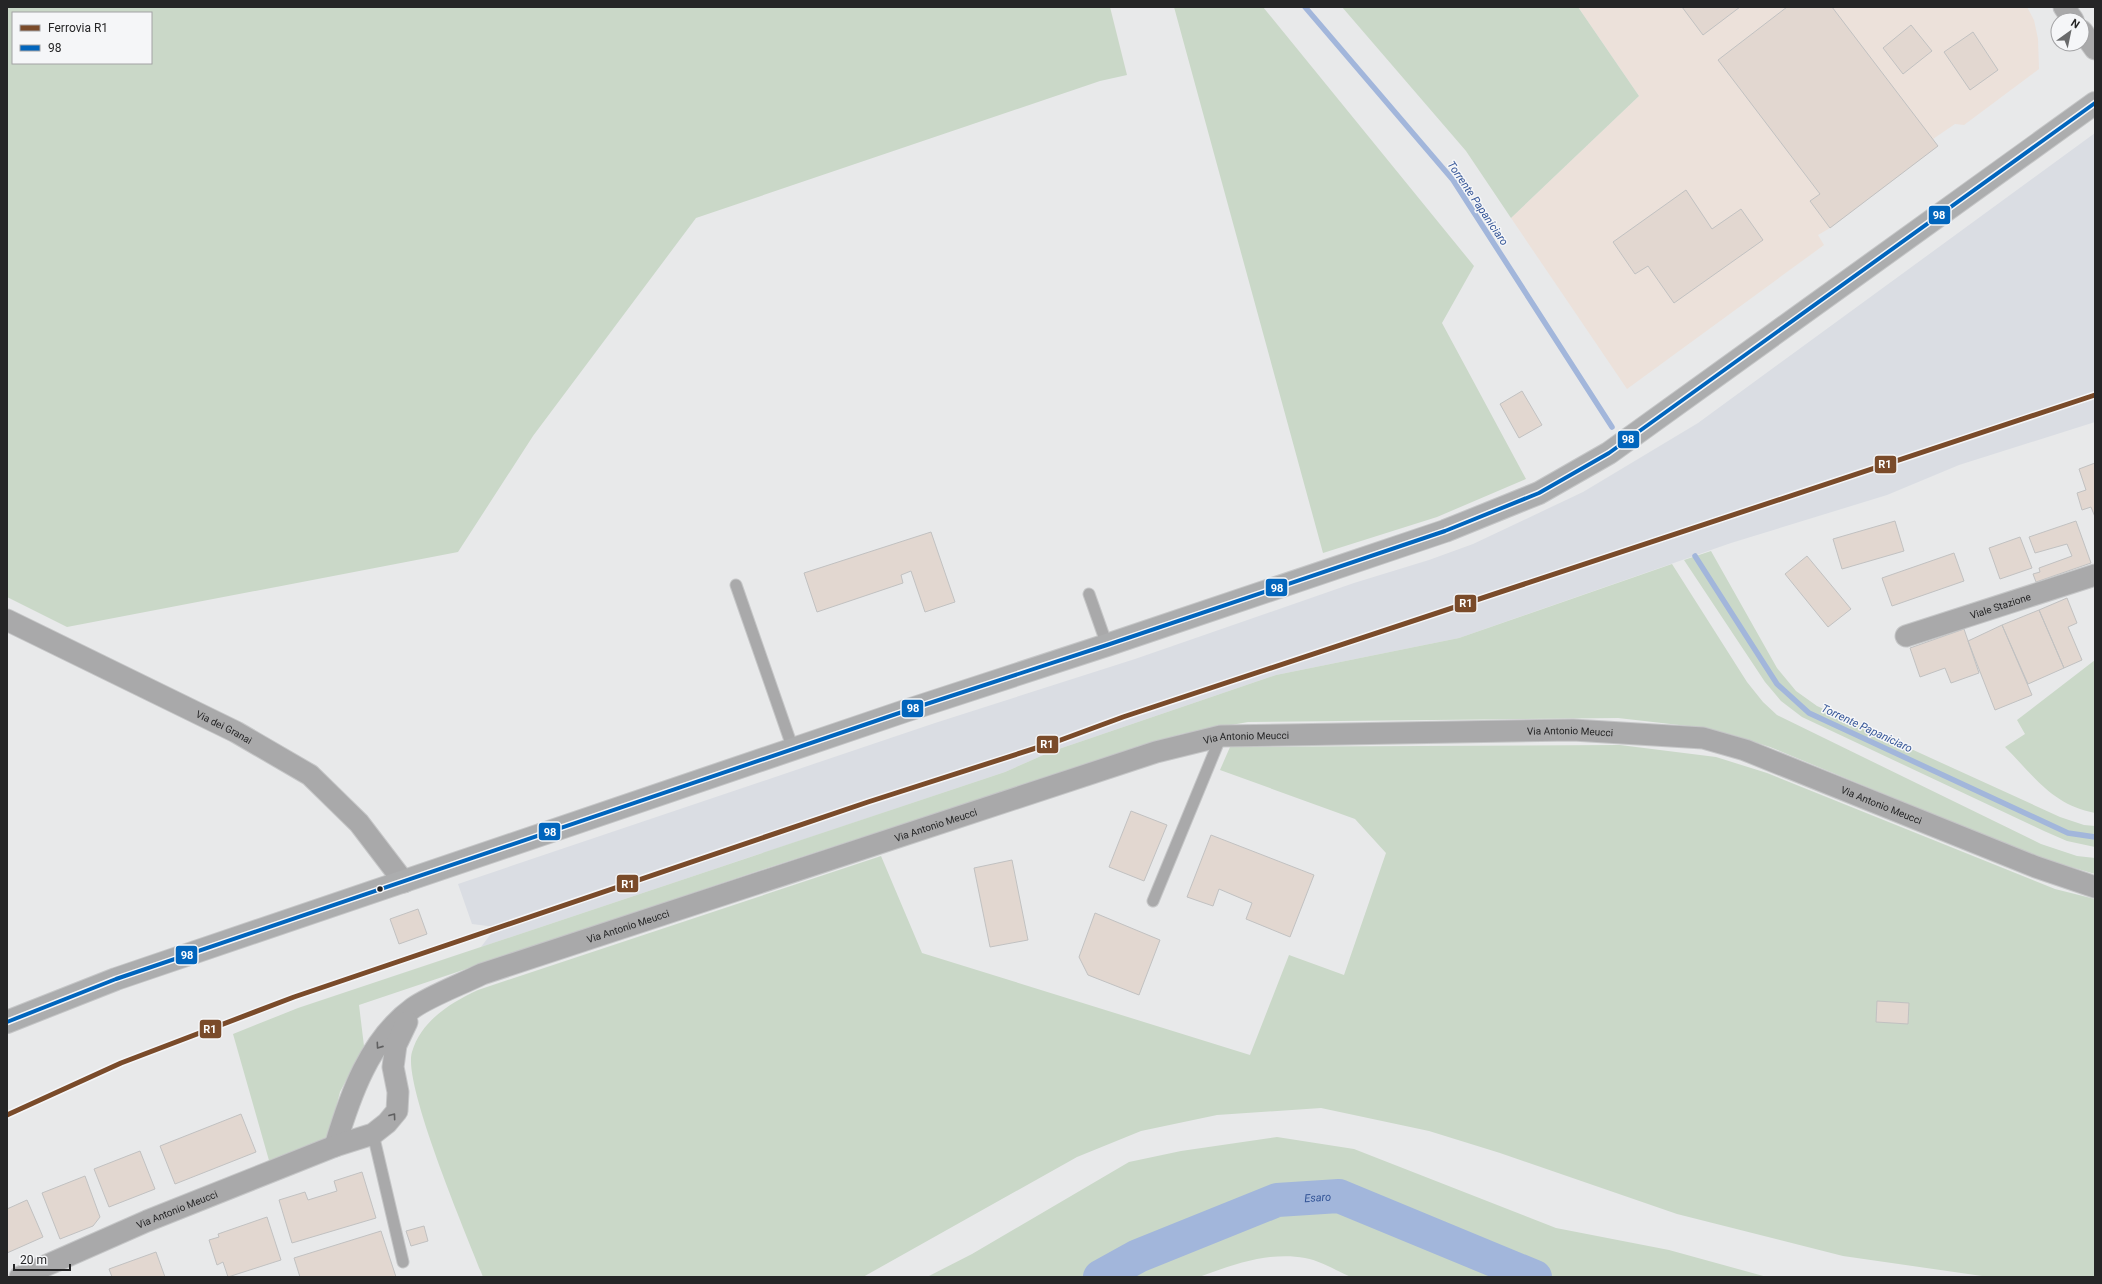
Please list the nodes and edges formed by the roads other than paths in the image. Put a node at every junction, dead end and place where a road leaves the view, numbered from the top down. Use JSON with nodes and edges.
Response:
{"nodes":[{"id":1,"x":2095,"y":103,"type":"edge"},
{"id":2,"x":2095,"y":575,"type":"edge"},
{"id":3,"x":736,"y":586,"type":"dead end"},
{"id":4,"x":1088,"y":594,"type":"dead end"},
{"id":5,"x":7,"y":620,"type":"edge"},
{"id":6,"x":1906,"y":636,"type":"dead end"},
{"id":7,"x":1106,"y":646,"type":"junction"},
{"id":8,"x":1221,"y":736,"type":"junction"},
{"id":9,"x":793,"y":749,"type":"junction"},
{"id":10,"x":404,"y":882,"type":"junction"},
{"id":11,"x":2095,"y":887,"type":"edge"},
{"id":12,"x":1153,"y":901,"type":"dead end"},
{"id":13,"x":414,"y":1007,"type":"junction"},
{"id":14,"x":7,"y":1022,"type":"edge"},
{"id":15,"x":373,"y":1134,"type":"junction"},
{"id":16,"x":335,"y":1146,"type":"junction"},
{"id":17,"x":403,"y":1262,"type":"dead end"},
{"id":18,"x":20,"y":1277,"type":"edge"}],
"edges":[{"from":1,"to":7,"type":"main road"},
{"from":2,"to":6,"type":"street","name":"Viale Stazione"},
{"from":3,"to":9,"type":"lane"},
{"from":4,"to":7,"type":"lane"},
{"from":5,"to":10,"type":"street","name":"Via dei Granai"},
{"from":7,"to":9,"type":"main road"},
{"from":8,"to":11,"type":"street","name":"Via Antonio Meucci"},
{"from":8,"to":12,"type":"lane"},
{"from":8,"to":13,"type":"street","name":"Via Antonio Meucci"},
{"from":9,"to":10,"type":"main road"},
{"from":10,"to":14,"type":"main road"},
{"from":15,"to":13,"type":"street","one_way":true},
{"from":13,"to":16,"type":"street","name":"Via Antonio Meucci","one_way":true},
{"from":15,"to":16,"type":"street","name":"Via Antonio Meucci"},
{"from":15,"to":17,"type":"lane"},
{"from":16,"to":18,"type":"street","name":"Via Antonio Meucci"}]}
